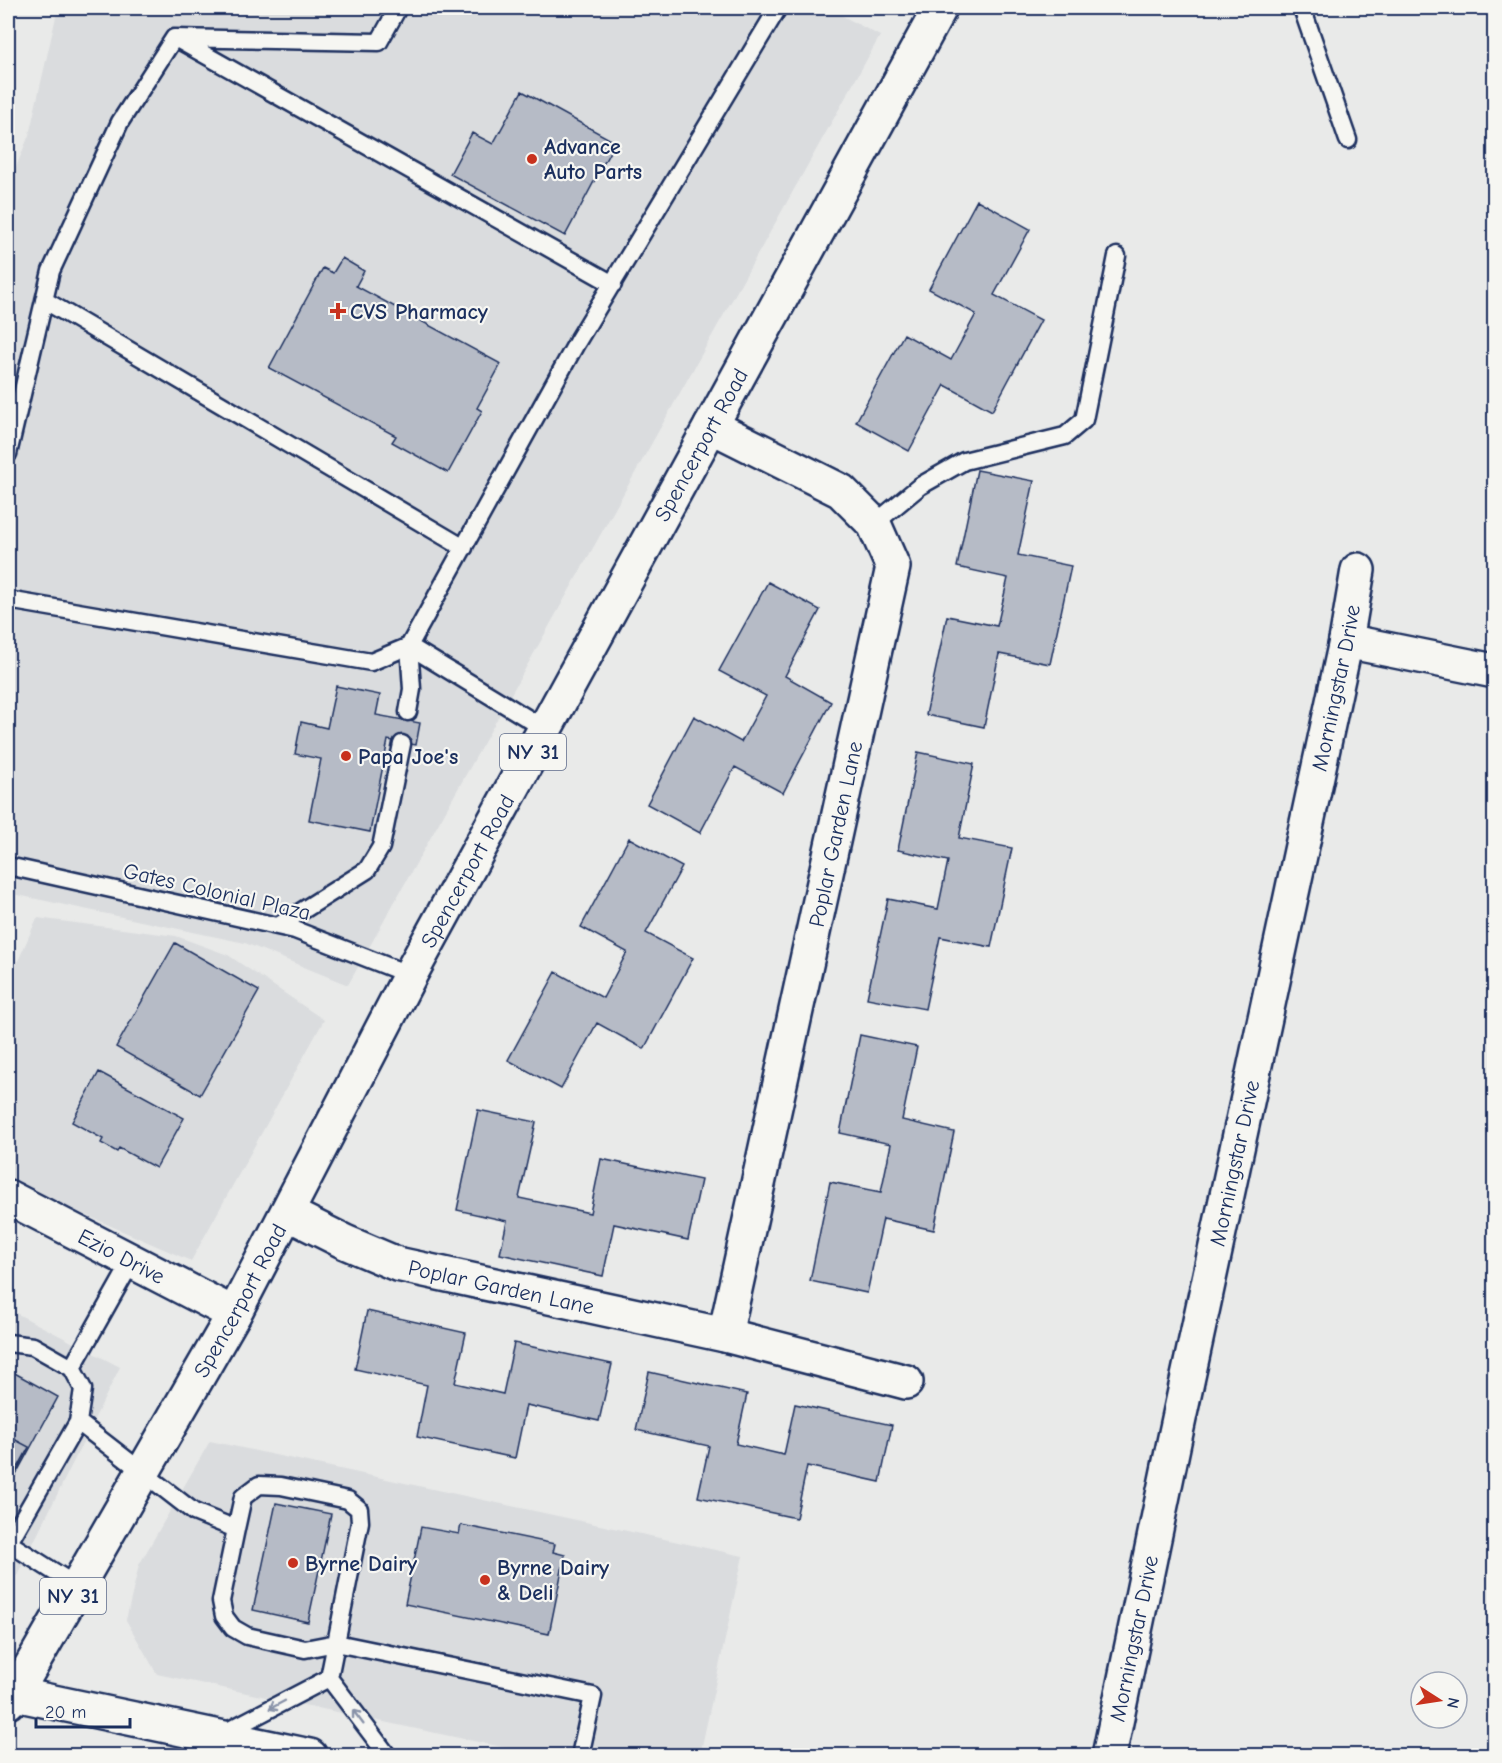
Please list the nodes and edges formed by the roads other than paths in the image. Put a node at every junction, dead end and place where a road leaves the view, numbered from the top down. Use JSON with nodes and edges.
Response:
{"nodes":[{"id":1,"x":398,"y":8,"type":"edge"},
{"id":2,"x":778,"y":8,"type":"edge"},
{"id":3,"x":939,"y":8,"type":"edge"},
{"id":4,"x":1302,"y":8,"type":"edge"},
{"id":5,"x":174,"y":38,"type":"junction"},
{"id":6,"x":1348,"y":140,"type":"dead end"},
{"id":7,"x":1117,"y":256,"type":"dead end"},
{"id":8,"x":613,"y":284,"type":"junction"},
{"id":9,"x":44,"y":300,"type":"junction"},
{"id":10,"x":711,"y":426,"type":"junction"},
{"id":11,"x":8,"y":454,"type":"edge"},
{"id":12,"x":874,"y":524,"type":"junction"},
{"id":13,"x":464,"y":548,"type":"junction"},
{"id":14,"x":1358,"y":570,"type":"dead end"},
{"id":15,"x":8,"y":600,"type":"edge"},
{"id":16,"x":1346,"y":641,"type":"junction"},
{"id":17,"x":409,"y":646,"type":"junction"},
{"id":18,"x":1494,"y":671,"type":"edge"},
{"id":19,"x":408,"y":712,"type":"dead end"},
{"id":20,"x":546,"y":729,"type":"junction"},
{"id":21,"x":402,"y":744,"type":"dead end"},
{"id":22,"x":8,"y":866,"type":"edge"},
{"id":23,"x":278,"y":926,"type":"junction"},
{"id":24,"x":410,"y":975,"type":"junction"},
{"id":25,"x":8,"y":1197,"type":"edge"},
{"id":26,"x":288,"y":1213,"type":"junction"},
{"id":27,"x":132,"y":1261,"type":"junction"},
{"id":28,"x":234,"y":1314,"type":"junction"},
{"id":29,"x":725,"y":1335,"type":"junction"},
{"id":30,"x":8,"y":1343,"type":"edge"},
{"id":31,"x":72,"y":1368,"type":"junction"},
{"id":32,"x":906,"y":1382,"type":"dead end"},
{"id":33,"x":78,"y":1422,"type":"junction"},
{"id":34,"x":144,"y":1473,"type":"junction"},
{"id":35,"x":236,"y":1529,"type":"junction"},
{"id":36,"x":8,"y":1544,"type":"edge"},
{"id":37,"x":78,"y":1587,"type":"junction"},
{"id":38,"x":336,"y":1643,"type":"junction"},
{"id":39,"x":329,"y":1678,"type":"junction"},
{"id":40,"x":11,"y":1698,"type":"edge"},
{"id":41,"x":217,"y":1736,"type":"junction"},
{"id":42,"x":310,"y":1755,"type":"edge"},
{"id":43,"x":388,"y":1755,"type":"edge"},
{"id":44,"x":580,"y":1755,"type":"edge"},
{"id":45,"x":1109,"y":1755,"type":"edge"}],
"edges":[{"from":1,"to":5,"type":"lane"},
{"from":2,"to":8,"type":"lane"},
{"from":3,"to":10,"type":"street","name":"Spencerport Road","number":"NY 31"},
{"from":4,"to":6,"type":"lane"},
{"from":5,"to":8,"type":"lane"},
{"from":5,"to":9,"type":"lane"},
{"from":7,"to":12,"type":"lane"},
{"from":8,"to":13,"type":"lane"},
{"from":9,"to":11,"type":"lane"},
{"from":9,"to":13,"type":"lane"},
{"from":10,"to":12,"type":"street","name":"Poplar Garden Lane"},
{"from":10,"to":20,"type":"street","name":"Spencerport Road","number":"NY 31"},
{"from":12,"to":29,"type":"street","name":"Poplar Garden Lane"},
{"from":13,"to":17,"type":"lane"},
{"from":14,"to":16,"type":"street","name":"Morningstar Drive"},
{"from":15,"to":17,"type":"lane"},
{"from":16,"to":18,"type":"street"},
{"from":16,"to":45,"type":"street","name":"Morningstar Drive"},
{"from":17,"to":19,"type":"lane"},
{"from":17,"to":20,"type":"lane"},
{"from":20,"to":24,"type":"street","name":"Spencerport Road","number":"NY 31"},
{"from":21,"to":23,"type":"lane"},
{"from":22,"to":23,"type":"lane","name":"Gates Colonial Plaza"},
{"from":23,"to":24,"type":"lane","name":"Gates Colonial Plaza"},
{"from":24,"to":26,"type":"street","name":"Spencerport Road","number":"NY 31"},
{"from":25,"to":27,"type":"street","name":"Ezio Drive"},
{"from":26,"to":28,"type":"street","name":"Spencerport Road","number":"NY 31"},
{"from":26,"to":29,"type":"street","name":"Poplar Garden Lane"},
{"from":27,"to":28,"type":"street","name":"Ezio Drive"},
{"from":27,"to":31,"type":"lane"},
{"from":28,"to":34,"type":"street","name":"Spencerport Road","number":"NY 31"},
{"from":29,"to":32,"type":"street","name":"Poplar Garden Lane"},
{"from":30,"to":31,"type":"lane"},
{"from":31,"to":33,"type":"lane"},
{"from":33,"to":34,"type":"lane"},
{"from":33,"to":36,"type":"lane"},
{"from":34,"to":35,"type":"lane"},
{"from":34,"to":37,"type":"street","name":"Spencerport Road","number":"NY 31"},
{"from":35,"to":38,"type":"lane"},
{"from":35,"to":38,"type":"lane"},
{"from":36,"to":37,"type":"lane"},
{"from":37,"to":40,"type":"street","name":"Spencerport Road","number":"NY 31"},
{"from":38,"to":39,"type":"lane"},
{"from":38,"to":44,"type":"lane"},
{"from":39,"to":41,"type":"lane","one_way":true},
{"from":43,"to":39,"type":"lane","one_way":true},
{"from":40,"to":41,"type":"street"},
{"from":41,"to":42,"type":"street"}]}
